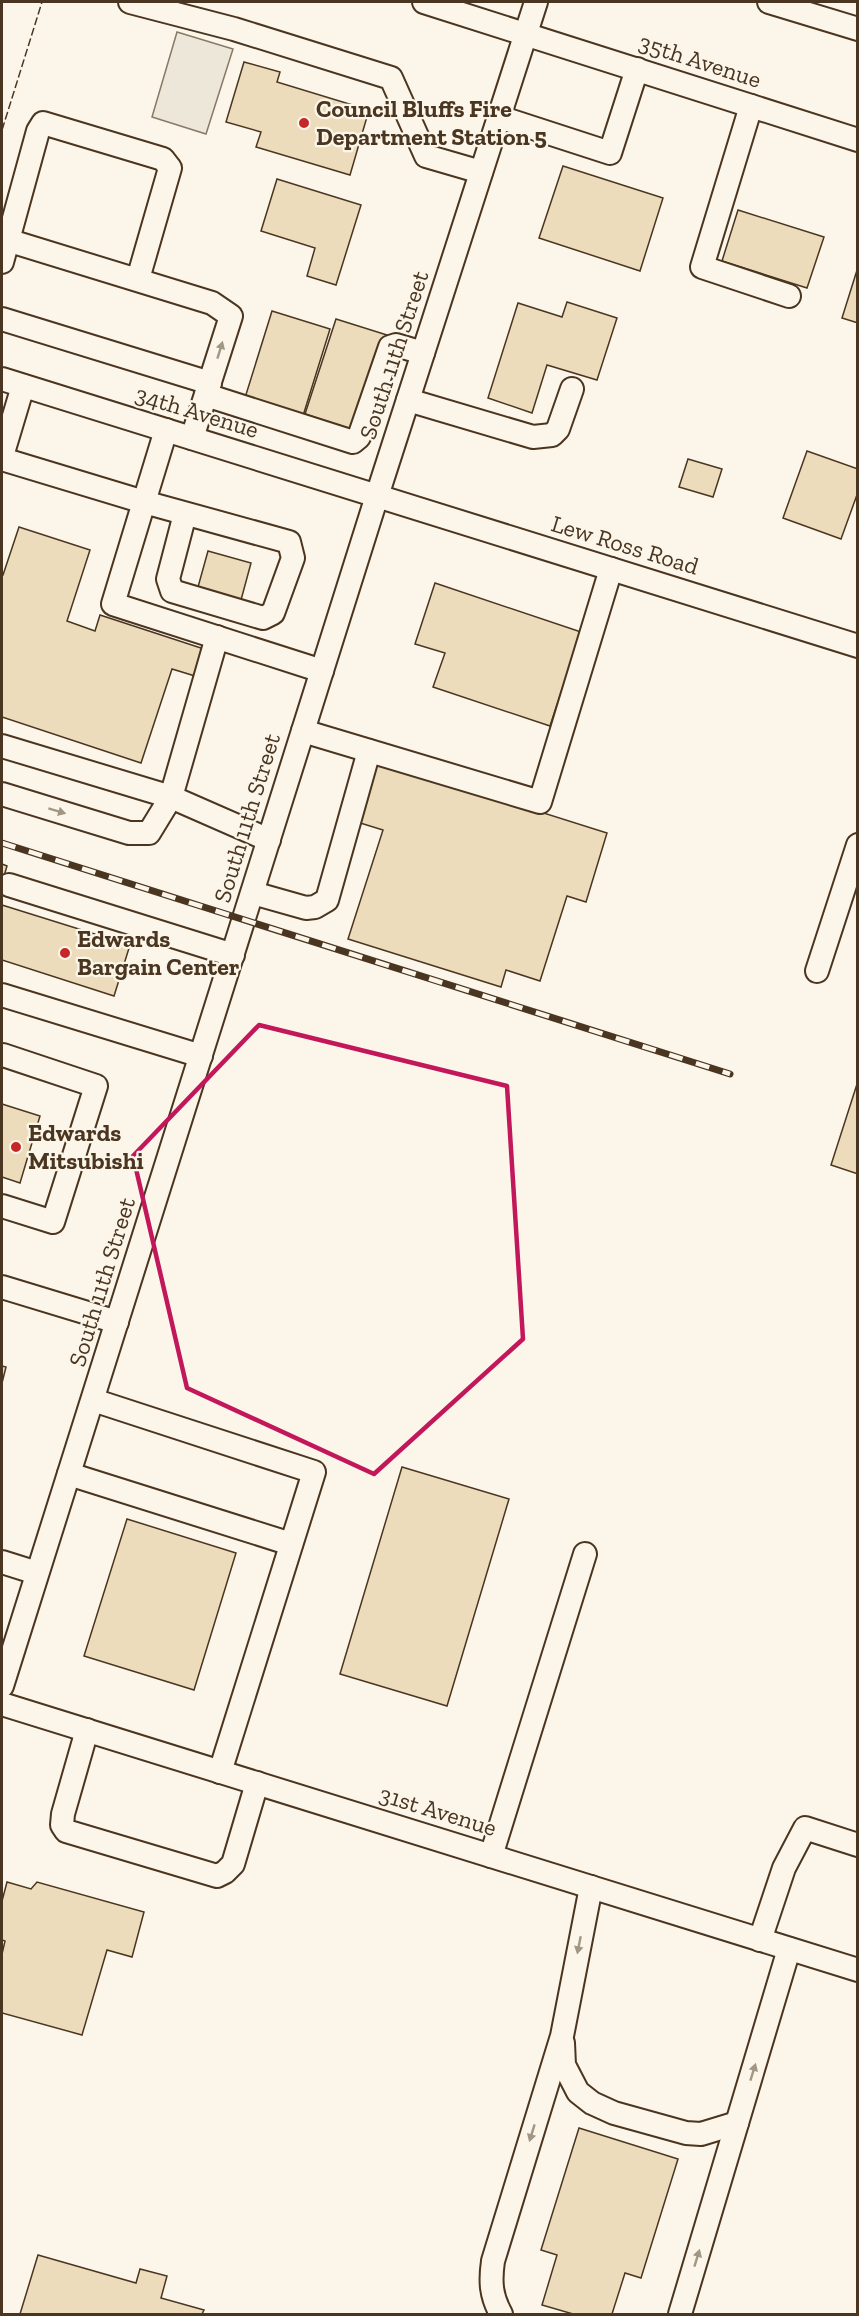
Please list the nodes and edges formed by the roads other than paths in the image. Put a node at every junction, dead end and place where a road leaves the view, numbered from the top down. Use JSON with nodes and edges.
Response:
{"nodes":[{"id":1,"x":130,"y":2,"type":"edge"},
{"id":2,"x":424,"y":2,"type":"edge"},
{"id":3,"x":536,"y":2,"type":"edge"},
{"id":4,"x":769,"y":2,"type":"edge"},
{"id":5,"x":858,"y":28,"type":"edge"},
{"id":6,"x":525,"y":33,"type":"junction"},
{"id":7,"x":637,"y":69,"type":"junction"},
{"id":8,"x":751,"y":106,"type":"junction"},
{"id":9,"x":499,"y":117,"type":"junction"},
{"id":10,"x":858,"y":140,"type":"edge"},
{"id":11,"x":481,"y":172,"type":"junction"},
{"id":12,"x":4,"y":251,"type":"edge"},
{"id":13,"x":138,"y":279,"type":"junction"},
{"id":14,"x":789,"y":296,"type":"dead end"},
{"id":15,"x":2,"y":319,"type":"edge"},
{"id":16,"x":423,"y":353,"type":"junction"},
{"id":17,"x":12,"y":383,"type":"edge"},
{"id":18,"x":208,"y":389,"type":"junction"},
{"id":19,"x":572,"y":389,"type":"dead end"},
{"id":20,"x":372,"y":398,"type":"junction"},
{"id":21,"x":406,"y":404,"type":"junction"},
{"id":22,"x":166,"y":430,"type":"junction"},
{"id":23,"x":192,"y":438,"type":"junction"},
{"id":24,"x":2,"y":458,"type":"edge"},
{"id":25,"x":376,"y":496,"type":"junction"},
{"id":26,"x":144,"y":502,"type":"junction"},
{"id":27,"x":185,"y":514,"type":"junction"},
{"id":28,"x":611,"y":569,"type":"junction"},
{"id":29,"x":217,"y":638,"type":"junction"},
{"id":30,"x":858,"y":646,"type":"edge"},
{"id":31,"x":322,"y":671,"type":"junction"},
{"id":32,"x":303,"y":731,"type":"junction"},
{"id":33,"x":2,"y":746,"type":"edge"},
{"id":34,"x":369,"y":751,"type":"junction"},
{"id":35,"x":2,"y":794,"type":"edge"},
{"id":36,"x":171,"y":797,"type":"junction"},
{"id":37,"x":269,"y":840,"type":"junction"},
{"id":38,"x":858,"y":845,"type":"edge"},
{"id":39,"x":9,"y":885,"type":"dead end"},
{"id":40,"x":253,"y":893,"type":"junction"},
{"id":41,"x":233,"y":955,"type":"junction"},
{"id":42,"x":818,"y":971,"type":"dead end"},
{"id":43,"x":2,"y":995,"type":"edge"},
{"id":44,"x":3,"y":1055,"type":"edge"},
{"id":45,"x":201,"y":1056,"type":"junction"},
{"id":46,"x":2,"y":1206,"type":"edge"},
{"id":47,"x":2,"y":1287,"type":"edge"},
{"id":48,"x":117,"y":1322,"type":"junction"},
{"id":49,"x":93,"y":1400,"type":"junction"},
{"id":50,"x":69,"y":1474,"type":"junction"},
{"id":51,"x":291,"y":1544,"type":"junction"},
{"id":52,"x":585,"y":1554,"type":"dead end"},
{"id":53,"x":2,"y":1562,"type":"edge"},
{"id":54,"x":37,"y":1573,"type":"junction"},
{"id":55,"x":2,"y":1686,"type":"edge"},
{"id":56,"x":2,"y":1704,"type":"edge"},
{"id":57,"x":87,"y":1730,"type":"junction"},
{"id":58,"x":220,"y":1772,"type":"junction"},
{"id":59,"x":257,"y":1783,"type":"junction"},
{"id":60,"x":858,"y":1845,"type":"edge"},
{"id":61,"x":491,"y":1856,"type":"junction"},
{"id":62,"x":591,"y":1887,"type":"junction"},
{"id":63,"x":760,"y":1940,"type":"junction"},
{"id":64,"x":789,"y":1949,"type":"junction"},
{"id":65,"x":858,"y":1970,"type":"edge"},
{"id":66,"x":562,"y":2036,"type":"junction"},
{"id":67,"x":737,"y":2123,"type":"junction"},
{"id":68,"x":501,"y":2314,"type":"edge"},
{"id":69,"x":680,"y":2314,"type":"edge"}],
"edges":[{"from":1,"to":11,"type":"street"},
{"from":2,"to":6,"type":"street","name":"35th Avenue"},
{"from":3,"to":6,"type":"street","name":"South 11th Street"},
{"from":4,"to":5,"type":"street"},
{"from":6,"to":7,"type":"street","name":"35th Avenue"},
{"from":6,"to":9,"type":"street","name":"South 11th Street"},
{"from":7,"to":8,"type":"street","name":"35th Avenue"},
{"from":7,"to":9,"type":"street"},
{"from":8,"to":10,"type":"street","name":"35th Avenue"},
{"from":8,"to":14,"type":"street"},
{"from":9,"to":11,"type":"street","name":"South 11th Street"},
{"from":11,"to":16,"type":"street","name":"South 11th Street"},
{"from":12,"to":13,"type":"street"},
{"from":12,"to":13,"type":"street"},
{"from":18,"to":13,"type":"street","one_way":true},
{"from":15,"to":18,"type":"street"},
{"from":16,"to":20,"type":"street"},
{"from":16,"to":21,"type":"street","name":"South 11th Street"},
{"from":17,"to":22,"type":"street","name":"34th Avenue"},
{"from":17,"to":24,"type":"street"},
{"from":18,"to":20,"type":"street"},
{"from":18,"to":23,"type":"street"},
{"from":19,"to":21,"type":"street"},
{"from":20,"to":21,"type":"street"},
{"from":21,"to":25,"type":"street","name":"South 11th Street"},
{"from":22,"to":23,"type":"street","name":"34th Avenue"},
{"from":22,"to":26,"type":"street"},
{"from":23,"to":25,"type":"street","name":"34th Avenue"},
{"from":24,"to":26,"type":"street"},
{"from":25,"to":28,"type":"street","name":"Lew Ross Road"},
{"from":25,"to":31,"type":"street","name":"South 11th Street"},
{"from":26,"to":27,"type":"street"},
{"from":26,"to":29,"type":"street"},
{"from":27,"to":27,"type":"street"},
{"from":28,"to":30,"type":"street","name":"Lew Ross Road"},
{"from":28,"to":34,"type":"street"},
{"from":29,"to":31,"type":"street"},
{"from":29,"to":36,"type":"street"},
{"from":31,"to":32,"type":"street","name":"South 11th Street"},
{"from":32,"to":34,"type":"street"},
{"from":32,"to":37,"type":"street","name":"South 11th Street"},
{"from":33,"to":36,"type":"street"},
{"from":34,"to":40,"type":"street"},
{"from":35,"to":36,"type":"street","one_way":true},
{"from":36,"to":37,"type":"street"},
{"from":37,"to":40,"type":"street","name":"South 11th Street"},
{"from":38,"to":42,"type":"street"},
{"from":39,"to":41,"type":"street"},
{"from":40,"to":41,"type":"street","name":"South 11th Street"},
{"from":41,"to":45,"type":"street","name":"South 11th Street"},
{"from":43,"to":45,"type":"street"},
{"from":44,"to":46,"type":"street"},
{"from":45,"to":48,"type":"street","name":"South 11th Street"},
{"from":47,"to":48,"type":"street"},
{"from":48,"to":49,"type":"street","name":"South 11th Street"},
{"from":49,"to":50,"type":"street","name":"South 11th Street"},
{"from":49,"to":51,"type":"street"},
{"from":50,"to":51,"type":"street"},
{"from":50,"to":54,"type":"street","name":"South 11th Street"},
{"from":51,"to":58,"type":"street"},
{"from":52,"to":61,"type":"street"},
{"from":53,"to":54,"type":"street"},
{"from":54,"to":55,"type":"street","name":"South 11th Street"},
{"from":56,"to":57,"type":"street","name":"31st Avenue"},
{"from":57,"to":58,"type":"street","name":"31st Avenue"},
{"from":57,"to":59,"type":"street"},
{"from":58,"to":59,"type":"street","name":"31st Avenue"},
{"from":59,"to":61,"type":"street","name":"31st Avenue"},
{"from":60,"to":63,"type":"street"},
{"from":61,"to":62,"type":"street","name":"31st Avenue"},
{"from":62,"to":63,"type":"street","name":"31st Avenue"},
{"from":62,"to":66,"type":"street","one_way":true},
{"from":63,"to":64,"type":"street","name":"31st Avenue"},
{"from":64,"to":65,"type":"street","name":"31st Avenue"},
{"from":67,"to":64,"type":"street","one_way":true},
{"from":66,"to":67,"type":"street"},
{"from":66,"to":68,"type":"street","one_way":true},
{"from":69,"to":67,"type":"street","one_way":true}]}
